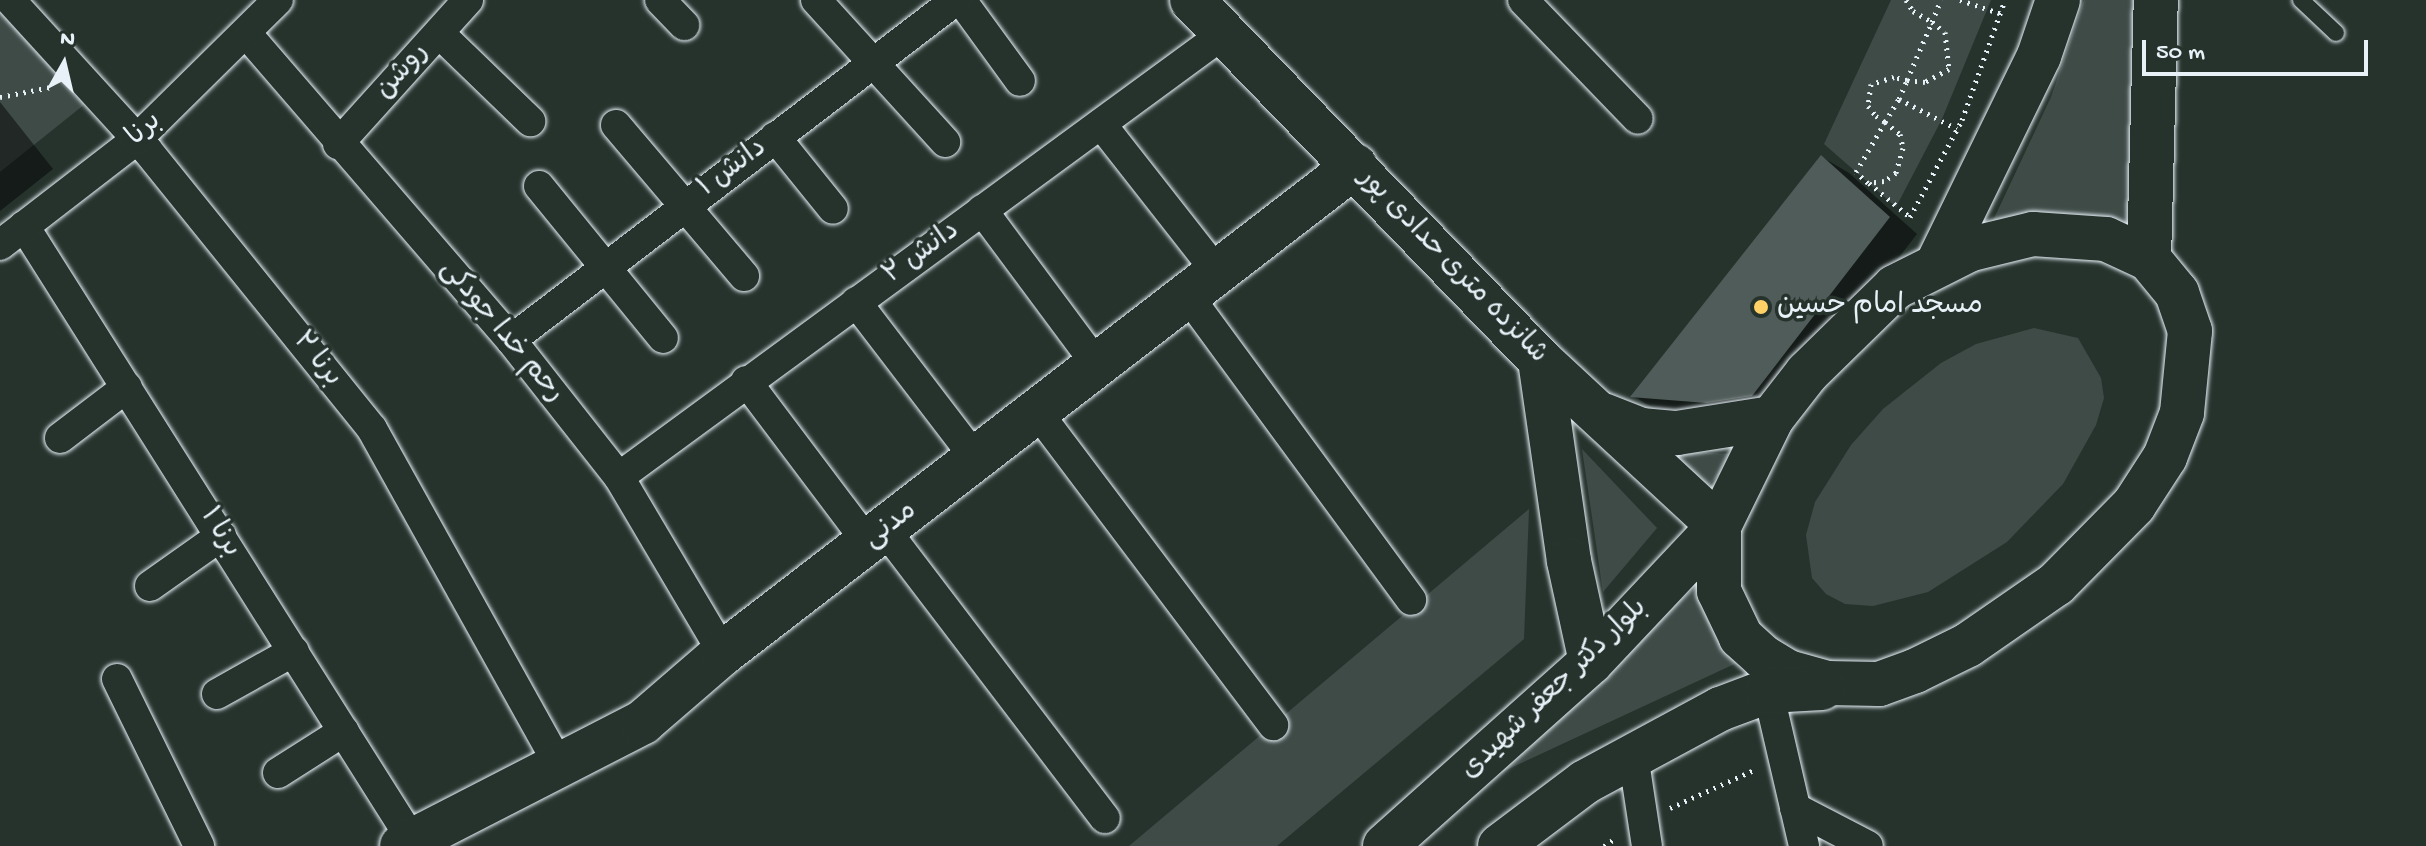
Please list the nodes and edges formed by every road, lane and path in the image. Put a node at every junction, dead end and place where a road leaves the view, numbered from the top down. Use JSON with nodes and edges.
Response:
{"nodes":[{"id":1,"x":10,"y":0,"type":"edge"},
{"id":2,"x":468,"y":0,"type":"edge"},
{"id":3,"x":660,"y":0,"type":"edge"},
{"id":4,"x":816,"y":0,"type":"edge"},
{"id":5,"x":959,"y":0,"type":"edge"},
{"id":6,"x":1192,"y":0,"type":"edge"},
{"id":7,"x":1523,"y":0,"type":"edge"},
{"id":8,"x":1906,"y":0,"type":"edge"},
{"id":9,"x":1941,"y":0,"type":"edge"},
{"id":10,"x":1960,"y":0,"type":"edge"},
{"id":11,"x":2005,"y":0,"type":"edge"},
{"id":12,"x":2058,"y":0,"type":"edge"},
{"id":13,"x":2301,"y":0,"type":"edge"},
{"id":14,"x":275,"y":1,"type":"edge"},
{"id":15,"x":2164,"y":9,"type":"edge"},
{"id":16,"x":2002,"y":14,"type":"junction"},
{"id":17,"x":1932,"y":22,"type":"junction"},
{"id":18,"x":684,"y":25,"type":"dead end"},
{"id":19,"x":1226,"y":32,"type":"junction"},
{"id":20,"x":246,"y":33,"type":"junction"},
{"id":21,"x":439,"y":33,"type":"junction"},
{"id":22,"x":2336,"y":33,"type":"dead end"},
{"id":23,"x":871,"y":64,"type":"junction"},
{"id":24,"x":1907,"y":80,"type":"junction"},
{"id":25,"x":84,"y":81,"type":"junction"},
{"id":26,"x":1020,"y":81,"type":"dead end"},
{"id":27,"x":0,"y":97,"type":"edge"},
{"id":28,"x":1899,"y":99,"type":"junction"},
{"id":29,"x":1638,"y":119,"type":"dead end"},
{"id":30,"x":530,"y":121,"type":"dead end"},
{"id":31,"x":1885,"y":122,"type":"junction"},
{"id":32,"x":1101,"y":124,"type":"junction"},
{"id":33,"x":616,"y":125,"type":"dead end"},
{"id":34,"x":1957,"y":129,"type":"junction"},
{"id":35,"x":775,"y":137,"type":"junction"},
{"id":36,"x":137,"y":139,"type":"junction"},
{"id":37,"x":945,"y":142,"type":"dead end"},
{"id":38,"x":338,"y":144,"type":"junction"},
{"id":39,"x":1355,"y":166,"type":"junction"},
{"id":40,"x":1868,"y":183,"type":"junction"},
{"id":41,"x":539,"y":186,"type":"dead end"},
{"id":42,"x":682,"y":207,"type":"junction"},
{"id":43,"x":833,"y":209,"type":"dead end"},
{"id":44,"x":982,"y":210,"type":"junction"},
{"id":45,"x":1910,"y":217,"type":"junction"},
{"id":46,"x":24,"y":226,"type":"junction"},
{"id":47,"x":0,"y":245,"type":"edge"},
{"id":48,"x":1943,"y":253,"type":"junction"},
{"id":49,"x":2149,"y":259,"type":"junction"},
{"id":50,"x":603,"y":266,"type":"junction"},
{"id":51,"x":744,"y":276,"type":"dead end"},
{"id":52,"x":1203,"y":284,"type":"junction"},
{"id":53,"x":856,"y":302,"type":"junction"},
{"id":54,"x":663,"y":338,"type":"dead end"},
{"id":55,"x":511,"y":340,"type":"junction"},
{"id":56,"x":1540,"y":360,"type":"junction"},
{"id":57,"x":1098,"y":366,"type":"junction"},
{"id":58,"x":746,"y":381,"type":"junction"},
{"id":59,"x":127,"y":387,"type":"junction"},
{"id":60,"x":1592,"y":410,"type":"junction"},
{"id":61,"x":1038,"y":413,"type":"junction"},
{"id":62,"x":1772,"y":418,"type":"junction"},
{"id":63,"x":60,"y":438,"type":"dead end"},
{"id":64,"x":977,"y":460,"type":"junction"},
{"id":65,"x":619,"y":477,"type":"junction"},
{"id":66,"x":1719,"y":526,"type":"junction"},
{"id":67,"x":221,"y":536,"type":"junction"},
{"id":68,"x":877,"y":537,"type":"junction"},
{"id":69,"x":150,"y":586,"type":"dead end"},
{"id":70,"x":1411,"y":600,"type":"dead end"},
{"id":71,"x":294,"y":651,"type":"junction"},
{"id":72,"x":723,"y":653,"type":"junction"},
{"id":73,"x":1591,"y":662,"type":"junction"},
{"id":74,"x":117,"y":679,"type":"dead end"},
{"id":75,"x":1879,"y":684,"type":"junction"},
{"id":76,"x":1768,"y":691,"type":"junction"},
{"id":77,"x":217,"y":694,"type":"dead end"},
{"id":78,"x":1273,"y":725,"type":"dead end"},
{"id":79,"x":344,"y":731,"type":"junction"},
{"id":80,"x":1633,"y":755,"type":"junction"},
{"id":81,"x":1782,"y":757,"type":"junction"},
{"id":82,"x":559,"y":765,"type":"junction"},
{"id":83,"x":278,"y":773,"type":"dead end"},
{"id":84,"x":1795,"y":808,"type":"junction"},
{"id":85,"x":1105,"y":818,"type":"dead end"},
{"id":86,"x":1645,"y":833,"type":"edge"},
{"id":87,"x":407,"y":843,"type":"edge"},
{"id":88,"x":199,"y":846,"type":"edge"},
{"id":89,"x":1385,"y":846,"type":"edge"},
{"id":90,"x":1500,"y":846,"type":"edge"},
{"id":91,"x":1604,"y":846,"type":"edge"},
{"id":92,"x":1804,"y":846,"type":"edge"},
{"id":93,"x":1868,"y":846,"type":"edge"}],
"edges":[{"from":1,"to":25,"type":"street","name":"برنا ۲"},
{"from":2,"to":21,"type":"street","name":"روشن"},
{"from":3,"to":18,"type":"street"},
{"from":4,"to":23,"type":"street"},
{"from":5,"to":23,"type":"street","name":"دانش ۱"},
{"from":5,"to":26,"type":"street"},
{"from":6,"to":19,"type":"main road","name":"شانزده متری حدادی پور"},
{"from":7,"to":29,"type":"street"},
{"from":8,"to":17,"type":"path"},
{"from":9,"to":17,"type":"path"},
{"from":10,"to":16,"type":"path"},
{"from":11,"to":16,"type":"path"},
{"from":12,"to":48,"type":"main road"},
{"from":13,"to":22,"type":"lane"},
{"from":14,"to":20,"type":"street","name":"برنا"},
{"from":15,"to":49,"type":"main road"},
{"from":16,"to":34,"type":"path"},
{"from":17,"to":24,"type":"path"},
{"from":17,"to":24,"type":"path"},
{"from":19,"to":32,"type":"street","name":"دانش ۲"},
{"from":19,"to":39,"type":"main road","name":"شانزده متری حدادی پور"},
{"from":20,"to":36,"type":"street","name":"برنا"},
{"from":20,"to":38,"type":"street","name":"رحم خدا جودکی"},
{"from":21,"to":30,"type":"street"},
{"from":21,"to":38,"type":"street","name":"روشن"},
{"from":23,"to":35,"type":"street","name":"دانش ۱"},
{"from":23,"to":37,"type":"street"},
{"from":24,"to":28,"type":"path"},
{"from":24,"to":31,"type":"path"},
{"from":25,"to":27,"type":"path"},
{"from":25,"to":36,"type":"street","name":"برنا ۲"},
{"from":28,"to":31,"type":"path"},
{"from":28,"to":34,"type":"path"},
{"from":31,"to":40,"type":"path"},
{"from":31,"to":40,"type":"path"},
{"from":32,"to":44,"type":"street","name":"دانش ۲"},
{"from":32,"to":52,"type":"street"},
{"from":33,"to":42,"type":"street"},
{"from":34,"to":45,"type":"path"},
{"from":35,"to":42,"type":"street","name":"دانش ۱"},
{"from":35,"to":43,"type":"street"},
{"from":36,"to":46,"type":"street","name":"برنا"},
{"from":36,"to":82,"type":"street","name":"برنا ۲"},
{"from":38,"to":55,"type":"street","name":"رحم خدا جودکی"},
{"from":39,"to":52,"type":"main road","name":"مدنی"},
{"from":39,"to":56,"type":"main road","name":"شانزده متری حدادی پور"},
{"from":40,"to":45,"type":"path"},
{"from":41,"to":50,"type":"street"},
{"from":42,"to":50,"type":"street","name":"دانش ۱"},
{"from":42,"to":51,"type":"street"},
{"from":44,"to":53,"type":"street","name":"دانش ۲"},
{"from":44,"to":57,"type":"street"},
{"from":45,"to":48,"type":"path"},
{"from":46,"to":47,"type":"street","name":"برنا"},
{"from":46,"to":59,"type":"street","name":"برنا ۱"},
{"from":48,"to":49,"type":"main road"},
{"from":48,"to":62,"type":"main road"},
{"from":49,"to":75,"type":"main road"},
{"from":50,"to":54,"type":"street"},
{"from":50,"to":55,"type":"street","name":"دانش ۱"},
{"from":52,"to":57,"type":"main road","name":"مدنی"},
{"from":52,"to":70,"type":"street"},
{"from":53,"to":58,"type":"street","name":"دانش ۲"},
{"from":53,"to":64,"type":"street"},
{"from":55,"to":65,"type":"street","name":"رحم خدا جودکی"},
{"from":56,"to":60,"type":"main road","name":"شانزده متری حدادی پور"},
{"from":56,"to":73,"type":"main road"},
{"from":57,"to":61,"type":"main road","name":"مدنی"},
{"from":58,"to":65,"type":"street","name":"دانش ۲"},
{"from":58,"to":68,"type":"street"},
{"from":59,"to":63,"type":"street"},
{"from":59,"to":67,"type":"street","name":"برنا ۱"},
{"from":60,"to":62,"type":"main road"},
{"from":60,"to":66,"type":"main road","name":"شانزده متری حدادی پور"},
{"from":61,"to":64,"type":"main road","name":"مدنی"},
{"from":61,"to":78,"type":"street"},
{"from":62,"to":66,"type":"main road"},
{"from":64,"to":68,"type":"main road","name":"مدنی"},
{"from":65,"to":72,"type":"street","name":"رحم خدا جودکی"},
{"from":66,"to":73,"type":"main road","name":"بلوار دکتر جعفر شهیدی"},
{"from":66,"to":75,"type":"main road"},
{"from":67,"to":69,"type":"street"},
{"from":67,"to":71,"type":"street","name":"برنا ۱"},
{"from":68,"to":72,"type":"main road","name":"مدنی"},
{"from":68,"to":85,"type":"street"},
{"from":71,"to":77,"type":"street"},
{"from":71,"to":79,"type":"street","name":"برنا ۱"},
{"from":72,"to":82,"type":"main road","name":"مدنی"},
{"from":73,"to":89,"type":"main road","name":"بلوار دکتر جعفر شهیدی"},
{"from":74,"to":88,"type":"street"},
{"from":75,"to":76,"type":"main road"},
{"from":76,"to":80,"type":"main road"},
{"from":76,"to":81,"type":"street"},
{"from":79,"to":83,"type":"street"},
{"from":79,"to":87,"type":"street","name":"برنا ۱"},
{"from":80,"to":86,"type":"street"},
{"from":80,"to":90,"type":"main road"},
{"from":81,"to":84,"type":"street"},
{"from":81,"to":86,"type":"path"},
{"from":82,"to":87,"type":"main road","name":"مدنی"},
{"from":84,"to":92,"type":"street"},
{"from":84,"to":93,"type":"street"},
{"from":86,"to":91,"type":"path"}]}
